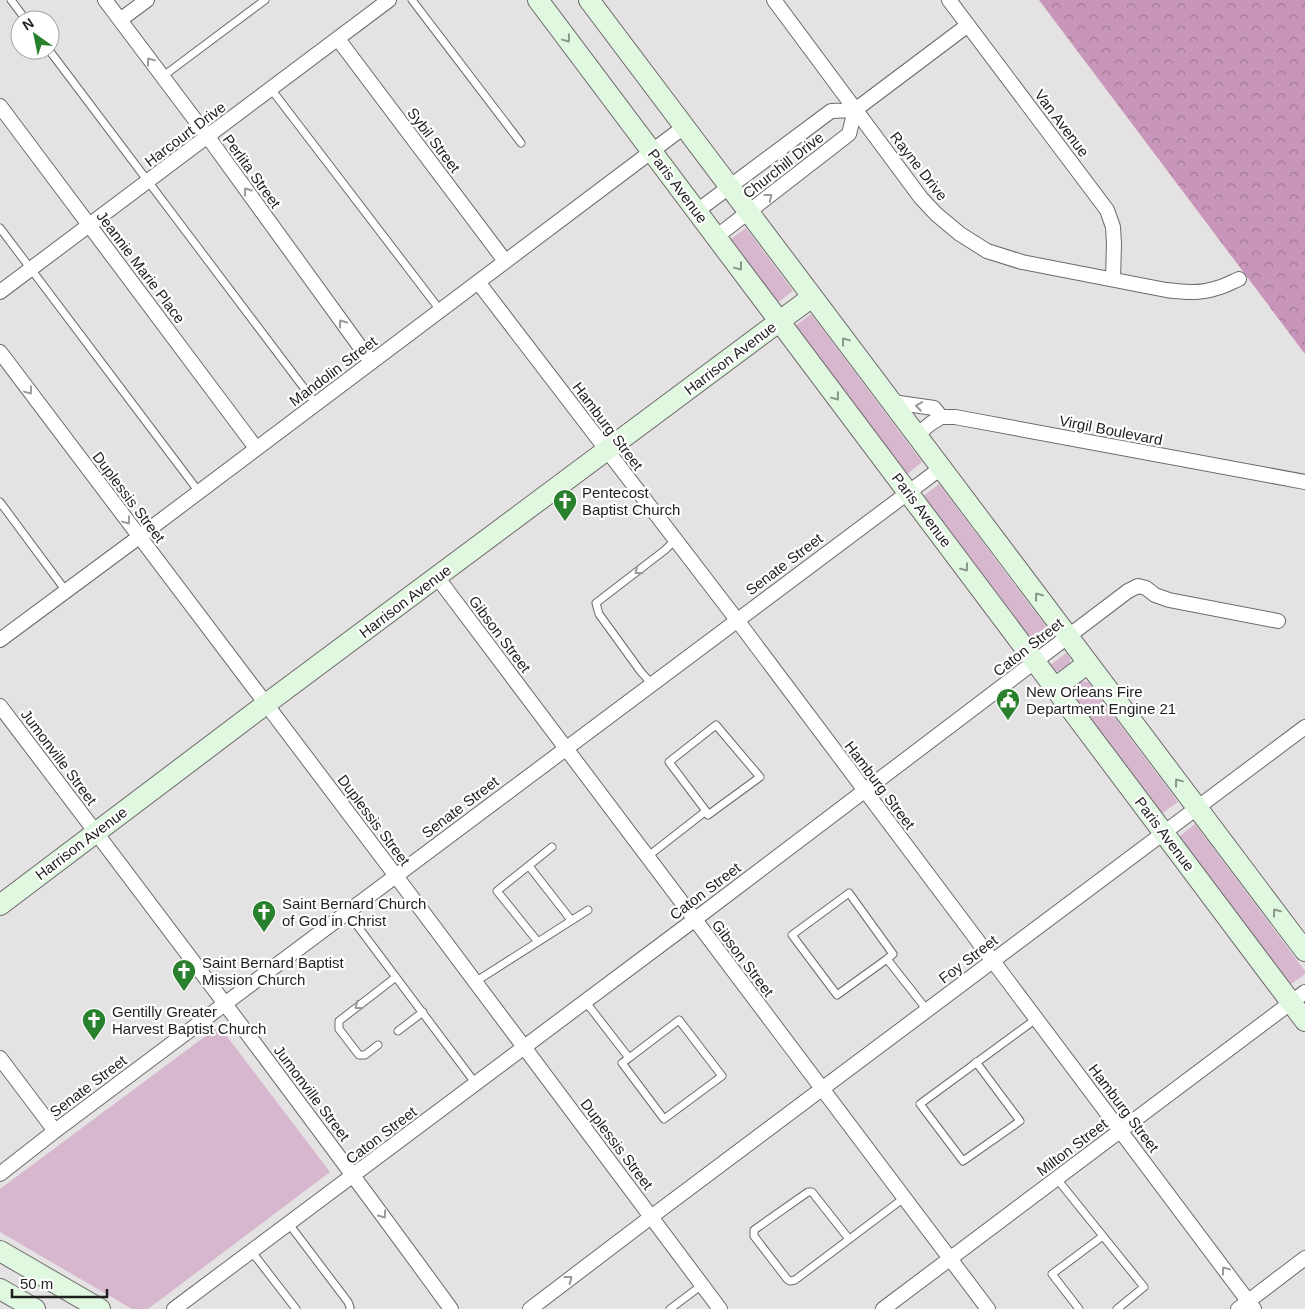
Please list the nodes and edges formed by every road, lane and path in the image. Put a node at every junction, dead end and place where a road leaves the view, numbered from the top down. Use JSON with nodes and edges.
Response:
{"nodes":[{"id":1,"x":104,"y":0,"type":"edge"},
{"id":2,"x":147,"y":0,"type":"edge"},
{"id":3,"x":264,"y":0,"type":"edge"},
{"id":4,"x":389,"y":0,"type":"edge"},
{"id":5,"x":412,"y":0,"type":"edge"},
{"id":6,"x":538,"y":0,"type":"edge"},
{"id":7,"x":589,"y":0,"type":"edge"},
{"id":8,"x":774,"y":0,"type":"edge"},
{"id":9,"x":949,"y":0,"type":"edge"},
{"id":10,"x":120,"y":20,"type":"junction"},
{"id":11,"x":968,"y":25,"type":"junction"},
{"id":12,"x":338,"y":38,"type":"junction"},
{"id":13,"x":56,"y":60,"type":"edge"},
{"id":14,"x":162,"y":77,"type":"junction"},
{"id":15,"x":271,"y":89,"type":"junction"},
{"id":16,"x":0,"y":106,"type":"edge"},
{"id":17,"x":855,"y":110,"type":"junction"},
{"id":18,"x":684,"y":127,"type":"junction"},
{"id":19,"x":208,"y":137,"type":"junction"},
{"id":20,"x":521,"y":143,"type":"dead end"},
{"id":21,"x":652,"y":151,"type":"junction"},
{"id":22,"x":148,"y":182,"type":"junction"},
{"id":23,"x":729,"y":187,"type":"junction"},
{"id":24,"x":697,"y":211,"type":"junction"},
{"id":25,"x":749,"y":213,"type":"junction"},
{"id":26,"x":89,"y":226,"type":"junction"},
{"id":27,"x":0,"y":228,"type":"edge"},
{"id":28,"x":716,"y":237,"type":"junction"},
{"id":29,"x":504,"y":262,"type":"junction"},
{"id":30,"x":31,"y":270,"type":"junction"},
{"id":31,"x":1112,"y":279,"type":"junction"},
{"id":32,"x":1239,"y":279,"type":"dead end"},
{"id":33,"x":478,"y":282,"type":"junction"},
{"id":34,"x":0,"y":292,"type":"edge"},
{"id":35,"x":812,"y":297,"type":"junction"},
{"id":36,"x":440,"y":310,"type":"junction"},
{"id":37,"x":780,"y":321,"type":"junction"},
{"id":38,"x":0,"y":352,"type":"edge"},
{"id":39,"x":371,"y":362,"type":"junction"},
{"id":40,"x":892,"y":402,"type":"junction"},
{"id":41,"x":316,"y":404,"type":"junction"},
{"id":42,"x":941,"y":418,"type":"junction"},
{"id":43,"x":917,"y":435,"type":"junction"},
{"id":44,"x":256,"y":448,"type":"junction"},
{"id":45,"x":606,"y":450,"type":"junction"},
{"id":46,"x":941,"y":468,"type":"junction"},
{"id":47,"x":1305,"y":482,"type":"edge"},
{"id":48,"x":199,"y":492,"type":"junction"},
{"id":49,"x":908,"y":492,"type":"junction"},
{"id":50,"x":0,"y":502,"type":"edge"},
{"id":51,"x":139,"y":537,"type":"junction"},
{"id":52,"x":676,"y":540,"type":"junction"},
{"id":53,"x":437,"y":577,"type":"junction"},
{"id":54,"x":66,"y":591,"type":"junction"},
{"id":55,"x":737,"y":620,"type":"junction"},
{"id":56,"x":1278,"y":621,"type":"dead end"},
{"id":57,"x":1068,"y":636,"type":"junction"},
{"id":58,"x":0,"y":640,"type":"edge"},
{"id":59,"x":1035,"y":662,"type":"junction"},
{"id":60,"x":1088,"y":663,"type":"junction"},
{"id":61,"x":652,"y":684,"type":"junction"},
{"id":62,"x":1055,"y":688,"type":"junction"},
{"id":63,"x":266,"y":704,"type":"junction"},
{"id":64,"x":0,"y":706,"type":"edge"},
{"id":65,"x":1305,"y":727,"type":"edge"},
{"id":66,"x":566,"y":748,"type":"junction"},
{"id":67,"x":864,"y":791,"type":"junction"},
{"id":68,"x":1197,"y":808,"type":"junction"},
{"id":69,"x":706,"y":811,"type":"junction"},
{"id":70,"x":96,"y":832,"type":"junction"},
{"id":71,"x":1164,"y":833,"type":"junction"},
{"id":72,"x":552,"y":847,"type":"dead end"},
{"id":73,"x":648,"y":857,"type":"junction"},
{"id":74,"x":529,"y":866,"type":"junction"},
{"id":75,"x":396,"y":876,"type":"junction"},
{"id":76,"x":0,"y":905,"type":"edge"},
{"id":77,"x":588,"y":910,"type":"dead end"},
{"id":78,"x":348,"y":912,"type":"junction"},
{"id":79,"x":571,"y":920,"type":"junction"},
{"id":80,"x":694,"y":920,"type":"junction"},
{"id":81,"x":538,"y":942,"type":"junction"},
{"id":82,"x":1305,"y":951,"type":"edge"},
{"id":83,"x":886,"y":959,"type":"junction"},
{"id":84,"x":992,"y":961,"type":"junction"},
{"id":85,"x":396,"y":977,"type":"junction"},
{"id":86,"x":475,"y":982,"type":"junction"},
{"id":87,"x":1298,"y":997,"type":"edge"},
{"id":88,"x":585,"y":1001,"type":"junction"},
{"id":89,"x":226,"y":1003,"type":"junction"},
{"id":90,"x":927,"y":1010,"type":"junction"},
{"id":91,"x":423,"y":1012,"type":"junction"},
{"id":92,"x":1036,"y":1019,"type":"junction"},
{"id":93,"x":1305,"y":1020,"type":"edge"},
{"id":94,"x":398,"y":1031,"type":"dead end"},
{"id":95,"x":378,"y":1046,"type":"dead end"},
{"id":96,"x":524,"y":1047,"type":"junction"},
{"id":97,"x":0,"y":1058,"type":"edge"},
{"id":98,"x":629,"y":1058,"type":"junction"},
{"id":99,"x":976,"y":1062,"type":"junction"},
{"id":100,"x":476,"y":1084,"type":"junction"},
{"id":101,"x":822,"y":1090,"type":"junction"},
{"id":102,"x":55,"y":1131,"type":"junction"},
{"id":103,"x":1121,"y":1131,"type":"junction"},
{"id":104,"x":0,"y":1174,"type":"edge"},
{"id":105,"x":354,"y":1176,"type":"junction"},
{"id":106,"x":1057,"y":1178,"type":"junction"},
{"id":107,"x":904,"y":1198,"type":"junction"},
{"id":108,"x":651,"y":1217,"type":"junction"},
{"id":109,"x":289,"y":1224,"type":"junction"},
{"id":110,"x":1103,"y":1236,"type":"junction"},
{"id":111,"x":849,"y":1239,"type":"junction"},
{"id":112,"x":0,"y":1250,"type":"edge"},
{"id":113,"x":252,"y":1252,"type":"junction"},
{"id":114,"x":1305,"y":1258,"type":"edge"},
{"id":115,"x":950,"y":1259,"type":"junction"},
{"id":116,"x":702,"y":1285,"type":"junction"},
{"id":117,"x":0,"y":1289,"type":"edge"},
{"id":118,"x":1246,"y":1306,"type":"edge"},
{"id":119,"x":35,"y":1309,"type":"edge"},
{"id":120,"x":100,"y":1309,"type":"edge"},
{"id":121,"x":174,"y":1309,"type":"edge"},
{"id":122,"x":296,"y":1309,"type":"edge"},
{"id":123,"x":350,"y":1309,"type":"edge"},
{"id":124,"x":451,"y":1309,"type":"edge"},
{"id":125,"x":530,"y":1309,"type":"edge"},
{"id":126,"x":670,"y":1309,"type":"edge"},
{"id":127,"x":720,"y":1309,"type":"edge"},
{"id":128,"x":883,"y":1309,"type":"edge"},
{"id":129,"x":988,"y":1309,"type":"edge"},
{"id":130,"x":1079,"y":1309,"type":"edge"},
{"id":131,"x":1117,"y":1309,"type":"edge"}],
"edges":[{"from":1,"to":10,"type":"street","name":"Perlita Street"},
{"from":2,"to":10,"type":"street"},
{"from":3,"to":14,"type":"lane"},
{"from":4,"to":12,"type":"street","name":"Harcourt Drive"},
{"from":5,"to":20,"type":"lane"},
{"from":6,"to":21,"type":"street","name":"Paris Avenue","one_way":true},
{"from":7,"to":18,"type":"street"},
{"from":8,"to":17,"type":"street","name":"Rayne Drive"},
{"from":9,"to":11,"type":"street","name":"Van Avenue"},
{"from":14,"to":10,"type":"street","name":"Perlita Street","one_way":true},
{"from":11,"to":17,"type":"street"},
{"from":11,"to":31,"type":"street","name":"Van Avenue"},
{"from":12,"to":15,"type":"street","name":"Harcourt Drive"},
{"from":12,"to":29,"type":"street","name":"Sybil Street"},
{"from":13,"to":22,"type":"lane"},
{"from":14,"to":19,"type":"street","name":"Perlita Street"},
{"from":15,"to":19,"type":"street","name":"Harcourt Drive"},
{"from":15,"to":36,"type":"lane"},
{"from":16,"to":26,"type":"street","name":"Jeannie Marie Place"},
{"from":17,"to":23,"type":"street","name":"Churchill Drive"},
{"from":25,"to":17,"type":"street","name":"Churchill Drive","one_way":true},
{"from":17,"to":31,"type":"street","name":"Rayne Drive"},
{"from":18,"to":21,"type":"street","name":"Mandolin Street"},
{"from":18,"to":23,"type":"street"},
{"from":19,"to":22,"type":"street","name":"Harcourt Drive"},
{"from":39,"to":19,"type":"street","name":"Perlita Street","one_way":true},
{"from":21,"to":24,"type":"street","name":"Paris Avenue"},
{"from":21,"to":29,"type":"street","name":"Mandolin Street"},
{"from":22,"to":26,"type":"street","name":"Harcourt Drive"},
{"from":22,"to":41,"type":"lane"},
{"from":23,"to":24,"type":"street","name":"Churchill Drive"},
{"from":23,"to":25,"type":"street"},
{"from":24,"to":28,"type":"street","name":"Paris Avenue"},
{"from":25,"to":28,"type":"street","name":"Churchill Drive"},
{"from":25,"to":35,"type":"street"},
{"from":26,"to":30,"type":"street","name":"Harcourt Drive"},
{"from":26,"to":44,"type":"street","name":"Jeannie Marie Place"},
{"from":27,"to":30,"type":"lane"},
{"from":28,"to":37,"type":"street","name":"Paris Avenue","one_way":true},
{"from":29,"to":33,"type":"street","name":"Mandolin Street"},
{"from":30,"to":34,"type":"street","name":"Harcourt Drive"},
{"from":30,"to":48,"type":"lane"},
{"from":31,"to":32,"type":"street","name":"Rayne Drive"},
{"from":33,"to":36,"type":"street","name":"Mandolin Street"},
{"from":33,"to":45,"type":"street","name":"Hamburg Street"},
{"from":35,"to":37,"type":"street","name":"Harrison Avenue"},
{"from":40,"to":35,"type":"street","one_way":true},
{"from":36,"to":39,"type":"street","name":"Mandolin Street"},
{"from":37,"to":45,"type":"street","name":"Harrison Avenue"},
{"from":37,"to":49,"type":"street","name":"Paris Avenue","one_way":true},
{"from":38,"to":51,"type":"street","name":"Duplessis Street","one_way":true},
{"from":39,"to":41,"type":"street","name":"Mandolin Street"},
{"from":42,"to":40,"type":"street","one_way":true},
{"from":40,"to":43,"type":"street"},
{"from":41,"to":44,"type":"street","name":"Mandolin Street"},
{"from":42,"to":43,"type":"street"},
{"from":42,"to":47,"type":"street","name":"Virgil Boulevard"},
{"from":43,"to":46,"type":"street"},
{"from":44,"to":48,"type":"street","name":"Mandolin Street"},
{"from":45,"to":52,"type":"street","name":"Hamburg Street"},
{"from":45,"to":53,"type":"street","name":"Harrison Avenue"},
{"from":46,"to":49,"type":"street","name":"Senate Street"},
{"from":57,"to":46,"type":"street","one_way":true},
{"from":48,"to":51,"type":"street","name":"Mandolin Street"},
{"from":49,"to":55,"type":"street","name":"Senate Street"},
{"from":49,"to":59,"type":"street","name":"Paris Avenue","one_way":true},
{"from":50,"to":54,"type":"lane"},
{"from":51,"to":54,"type":"street","name":"Mandolin Street"},
{"from":51,"to":63,"type":"street","name":"Duplessis Street"},
{"from":52,"to":55,"type":"street","name":"Hamburg Street"},
{"from":52,"to":61,"type":"lane","one_way":true},
{"from":53,"to":63,"type":"street","name":"Harrison Avenue"},
{"from":53,"to":66,"type":"street","name":"Gibson Street"},
{"from":54,"to":58,"type":"street","name":"Mandolin Street"},
{"from":55,"to":61,"type":"street","name":"Senate Street"},
{"from":55,"to":67,"type":"street","name":"Hamburg Street"},
{"from":56,"to":57,"type":"street","name":"Caton Street"},
{"from":57,"to":59,"type":"street","name":"Caton Street"},
{"from":57,"to":60,"type":"street"},
{"from":59,"to":62,"type":"street","name":"Paris Avenue"},
{"from":59,"to":67,"type":"street","name":"Caton Street"},
{"from":60,"to":62,"type":"street"},
{"from":68,"to":60,"type":"street","one_way":true},
{"from":61,"to":66,"type":"street","name":"Senate Street"},
{"from":62,"to":71,"type":"street","name":"Paris Avenue"},
{"from":63,"to":70,"type":"street","name":"Harrison Avenue"},
{"from":63,"to":75,"type":"street","name":"Duplessis Street"},
{"from":64,"to":70,"type":"street","name":"Jumonville Street"},
{"from":65,"to":68,"type":"street","name":"Foy Street"},
{"from":66,"to":73,"type":"street","name":"Gibson Street"},
{"from":66,"to":75,"type":"street","name":"Senate Street"},
{"from":67,"to":80,"type":"street","name":"Caton Street"},
{"from":67,"to":84,"type":"street","name":"Hamburg Street"},
{"from":68,"to":71,"type":"street","name":"Foy Street"},
{"from":82,"to":68,"type":"street","one_way":true},
{"from":69,"to":69,"type":"lane"},
{"from":69,"to":73,"type":"lane"},
{"from":70,"to":76,"type":"street","name":"Harrison Avenue"},
{"from":70,"to":89,"type":"street","name":"Jumonville Street"},
{"from":71,"to":84,"type":"street","name":"Foy Street"},
{"from":71,"to":87,"type":"street","name":"Paris Avenue"},
{"from":72,"to":74,"type":"lane"},
{"from":73,"to":80,"type":"street","name":"Gibson Street"},
{"from":74,"to":79,"type":"lane"},
{"from":74,"to":81,"type":"lane"},
{"from":75,"to":78,"type":"street","name":"Senate Street"},
{"from":75,"to":86,"type":"street","name":"Duplessis Street"},
{"from":77,"to":79,"type":"lane"},
{"from":78,"to":85,"type":"lane"},
{"from":78,"to":89,"type":"street","name":"Senate Street"},
{"from":79,"to":81,"type":"lane"},
{"from":80,"to":88,"type":"street","name":"Caton Street"},
{"from":80,"to":101,"type":"street","name":"Gibson Street"},
{"from":81,"to":86,"type":"lane"},
{"from":83,"to":83,"type":"lane"},
{"from":83,"to":90,"type":"lane"},
{"from":84,"to":90,"type":"street","name":"Foy Street"},
{"from":84,"to":92,"type":"street","name":"Hamburg Street"},
{"from":85,"to":91,"type":"lane"},
{"from":85,"to":95,"type":"lane","one_way":true},
{"from":86,"to":96,"type":"street","name":"Duplessis Street"},
{"from":87,"to":93,"type":"street","name":"Paris Avenue"},
{"from":87,"to":103,"type":"street","name":"Milton Street"},
{"from":88,"to":96,"type":"street","name":"Caton Street"},
{"from":88,"to":98,"type":"lane"},
{"from":89,"to":102,"type":"street","name":"Senate Street"},
{"from":89,"to":105,"type":"street","name":"Jumonville Street"},
{"from":90,"to":101,"type":"street","name":"Foy Street"},
{"from":91,"to":94,"type":"lane"},
{"from":91,"to":100,"type":"lane"},
{"from":92,"to":99,"type":"lane"},
{"from":92,"to":103,"type":"street","name":"Hamburg Street"},
{"from":96,"to":100,"type":"street","name":"Caton Street"},
{"from":96,"to":108,"type":"street","name":"Duplessis Street"},
{"from":97,"to":102,"type":"street"},
{"from":98,"to":98,"type":"lane"},
{"from":99,"to":99,"type":"lane"},
{"from":100,"to":105,"type":"street","name":"Caton Street"},
{"from":101,"to":107,"type":"street","name":"Gibson Street"},
{"from":101,"to":108,"type":"street","name":"Foy Street"},
{"from":102,"to":104,"type":"street","name":"Senate Street"},
{"from":103,"to":106,"type":"street","name":"Milton Street"},
{"from":118,"to":103,"type":"street","name":"Hamburg Street","one_way":true},
{"from":105,"to":109,"type":"street","name":"Caton Street"},
{"from":105,"to":124,"type":"street","name":"Jumonville Street","one_way":true},
{"from":106,"to":110,"type":"lane"},
{"from":106,"to":115,"type":"street","name":"Milton Street"},
{"from":107,"to":111,"type":"lane"},
{"from":107,"to":115,"type":"street","name":"Gibson Street"},
{"from":108,"to":116,"type":"street","name":"Duplessis Street"},
{"from":125,"to":108,"type":"street","one_way":true},
{"from":109,"to":113,"type":"street","name":"Caton Street"},
{"from":109,"to":123,"type":"lane"},
{"from":110,"to":130,"type":"lane"},
{"from":110,"to":131,"type":"lane"},
{"from":111,"to":111,"type":"lane"},
{"from":112,"to":120,"type":"street"},
{"from":113,"to":121,"type":"street","name":"Caton Street"},
{"from":113,"to":122,"type":"lane"},
{"from":114,"to":118,"type":"street"},
{"from":115,"to":128,"type":"street","name":"Milton Street"},
{"from":115,"to":129,"type":"street","name":"Gibson Street"},
{"from":116,"to":126,"type":"lane"},
{"from":116,"to":127,"type":"street","name":"Duplessis Street"},
{"from":117,"to":119,"type":"street"}]}
